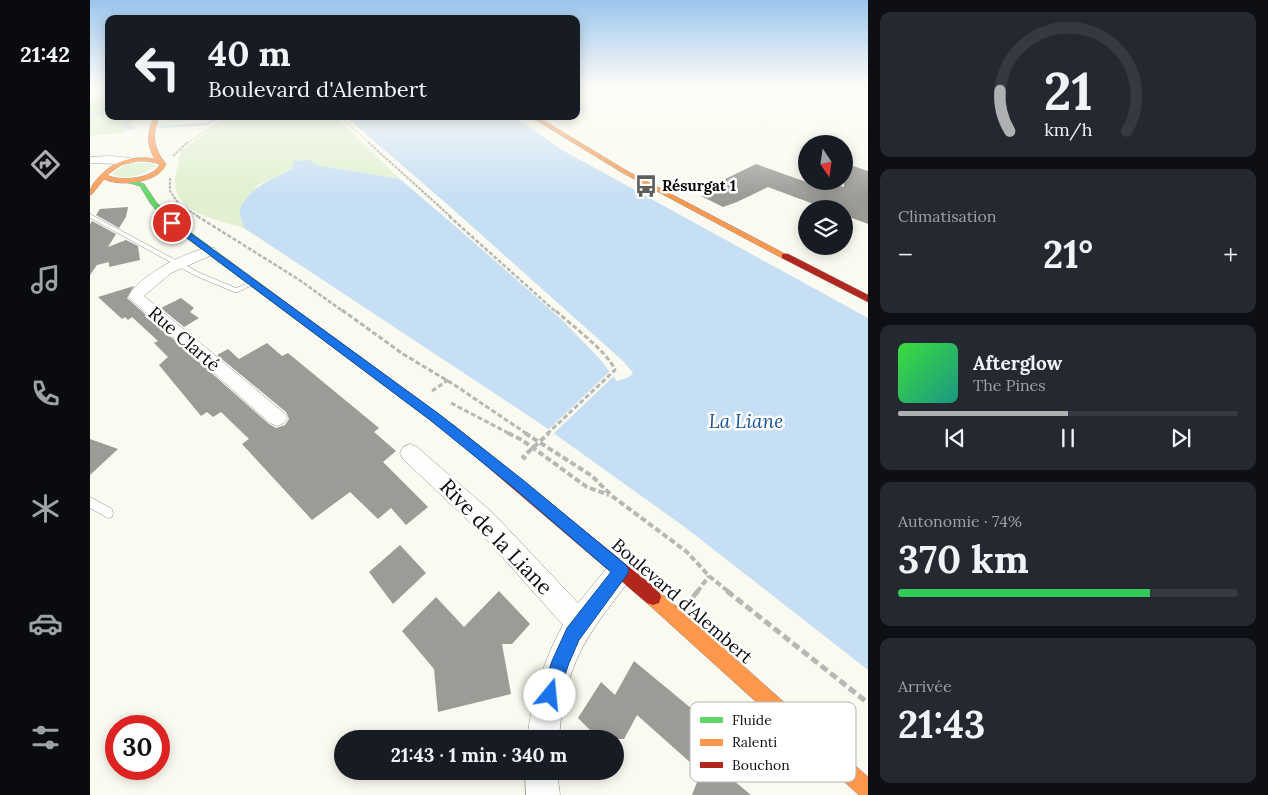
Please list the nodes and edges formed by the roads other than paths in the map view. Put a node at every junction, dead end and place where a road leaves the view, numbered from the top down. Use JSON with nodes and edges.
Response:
{"nodes":[{"id":1,"x":146,"y":123,"type":"edge"},
{"id":2,"x":154,"y":123,"type":"edge"},
{"id":3,"x":545,"y":123,"type":"edge"},
{"id":4,"x":91,"y":160,"type":"edge"},
{"id":5,"x":132,"y":161,"type":"junction"},
{"id":6,"x":158,"y":166,"type":"junction"},
{"id":7,"x":106,"y":172,"type":"junction"},
{"id":8,"x":126,"y":181,"type":"junction"},
{"id":9,"x":90,"y":193,"type":"edge"},
{"id":10,"x":90,"y":198,"type":"edge"},
{"id":11,"x":158,"y":208,"type":"junction"},
{"id":12,"x":90,"y":216,"type":"edge"},
{"id":13,"x":210,"y":251,"type":"junction"},
{"id":14,"x":178,"y":264,"type":"junction"},
{"id":15,"x":253,"y":283,"type":"junction"},
{"id":16,"x":867,"y":295,"type":"edge"},
{"id":17,"x":277,"y":418,"type":"dead end"},
{"id":18,"x":410,"y":452,"type":"dead end"},
{"id":19,"x":90,"y":502,"type":"edge"},
{"id":20,"x":108,"y":513,"type":"dead end"},
{"id":21,"x":621,"y":571,"type":"junction"},
{"id":22,"x":580,"y":624,"type":"junction"},
{"id":23,"x":770,"y":702,"type":"edge"},
{"id":24,"x":544,"y":730,"type":"edge"},
{"id":25,"x":856,"y":779,"type":"edge"},
{"id":26,"x":542,"y":780,"type":"edge"},
{"id":27,"x":868,"y":790,"type":"edge"},
{"id":28,"x":543,"y":795,"type":"edge"}],
"edges":[{"from":1,"to":5,"type":"street"},
{"from":2,"to":6,"type":"street"},
{"from":3,"to":16,"type":"street"},
{"from":4,"to":5,"type":"street"},
{"from":4,"to":7,"type":"street"},
{"from":5,"to":6,"type":"street"},
{"from":5,"to":7,"type":"street"},
{"from":6,"to":8,"type":"street"},
{"from":6,"to":11,"type":"street"},
{"from":7,"to":8,"type":"street"},
{"from":7,"to":9,"type":"street"},
{"from":8,"to":10,"type":"street"},
{"from":8,"to":11,"type":"street","name":"Boulevard d'Alembert"},
{"from":11,"to":13,"type":"street","name":"Boulevard d'Alembert"},
{"from":12,"to":14,"type":"lane"},
{"from":13,"to":14,"type":"street","name":"Rue Clarté"},
{"from":13,"to":15,"type":"street","name":"Boulevard d'Alembert"},
{"from":14,"to":15,"type":"lane"},
{"from":14,"to":17,"type":"street","name":"Rue Clarté"},
{"from":15,"to":21,"type":"street","name":"Boulevard d'Alembert"},
{"from":18,"to":22,"type":"street","name":"Rive de la Liane"},
{"from":19,"to":20,"type":"lane"},
{"from":21,"to":22,"type":"street"},
{"from":21,"to":23,"type":"street","name":"Boulevard d'Alembert"},
{"from":22,"to":24,"type":"street"},
{"from":25,"to":27,"type":"street","name":"Boulevard d'Alembert"},
{"from":26,"to":28,"type":"street"}]}
